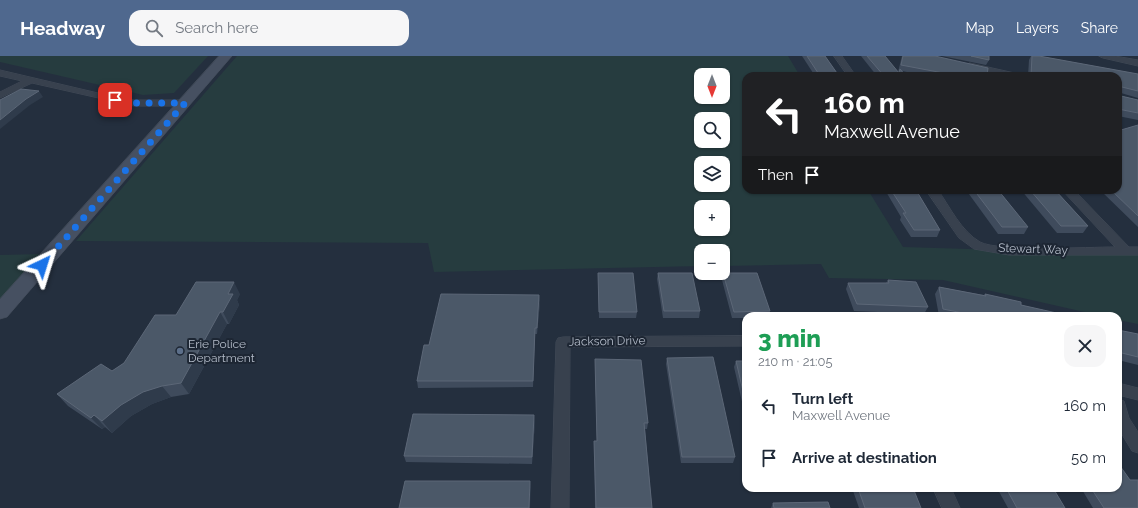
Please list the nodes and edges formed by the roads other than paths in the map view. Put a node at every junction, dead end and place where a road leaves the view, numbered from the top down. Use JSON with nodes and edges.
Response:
{"nodes":[{"id":1,"x":226,"y":56,"type":"edge"},
{"id":2,"x":838,"y":56,"type":"edge"},
{"id":3,"x":1103,"y":56,"type":"edge"},
{"id":4,"x":1138,"y":63,"type":"edge"},
{"id":5,"x":961,"y":64,"type":"edge"},
{"id":6,"x":849,"y":72,"type":"edge"},
{"id":7,"x":993,"y":72,"type":"edge"},
{"id":8,"x":0,"y":73,"type":"edge"},
{"id":9,"x":31,"y":80,"type":"junction"},
{"id":10,"x":0,"y":95,"type":"edge"},
{"id":11,"x":185,"y":103,"type":"junction"},
{"id":12,"x":935,"y":194,"type":"edge"},
{"id":13,"x":1072,"y":194,"type":"edge"},
{"id":14,"x":1132,"y":251,"type":"edge"},
{"id":15,"x":0,"y":312,"type":"edge"},
{"id":16,"x":742,"y":341,"type":"edge"},
{"id":17,"x":1122,"y":390,"type":"edge"},
{"id":18,"x":1138,"y":394,"type":"edge"},
{"id":19,"x":1122,"y":420,"type":"edge"},
{"id":20,"x":1138,"y":446,"type":"edge"},
{"id":21,"x":944,"y":492,"type":"edge"},
{"id":22,"x":560,"y":508,"type":"edge"},
{"id":23,"x":951,"y":508,"type":"edge"}],
"edges":[{"from":1,"to":11,"type":"main road"},
{"from":2,"to":6,"type":"street"},
{"from":3,"to":4,"type":"street"},
{"from":5,"to":7,"type":"street"},
{"from":8,"to":9,"type":"street"},
{"from":9,"to":10,"type":"street"},
{"from":9,"to":11,"type":"street"},
{"from":11,"to":15,"type":"main road"},
{"from":12,"to":14,"type":"street","name":"Stewart Way"},
{"from":13,"to":14,"type":"street"},
{"from":16,"to":22,"type":"street","name":"Jackson Drive"},
{"from":17,"to":18,"type":"street"},
{"from":19,"to":20,"type":"street"},
{"from":21,"to":23,"type":"street"}]}
